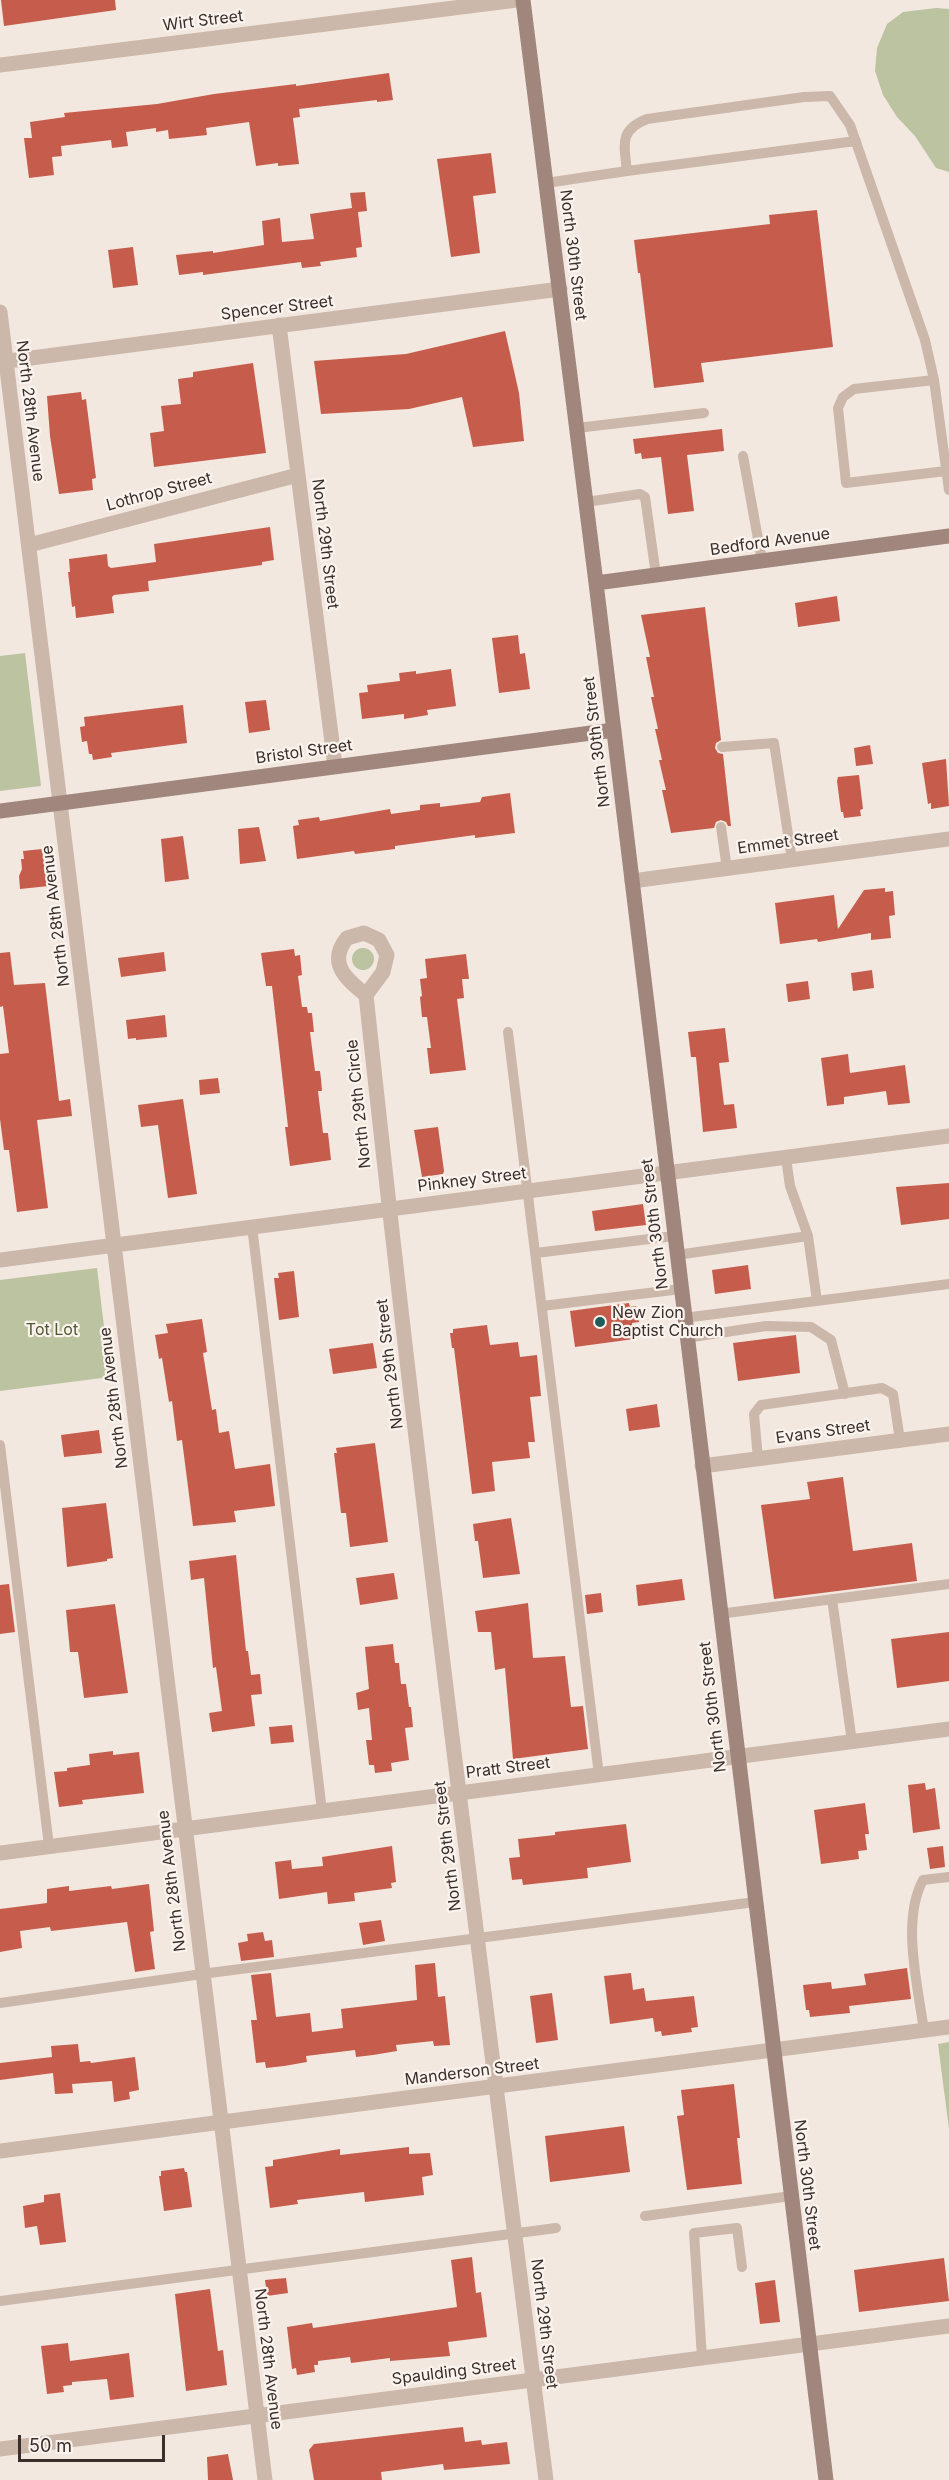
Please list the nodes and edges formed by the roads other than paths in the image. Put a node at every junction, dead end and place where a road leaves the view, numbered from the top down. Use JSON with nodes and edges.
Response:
{"nodes":[{"id":1,"x":517,"y":0,"type":"edge"},
{"id":2,"x":522,"y":0,"type":"edge"},
{"id":3,"x":0,"y":65,"type":"edge"},
{"id":4,"x":856,"y":141,"type":"junction"},
{"id":5,"x":627,"y":171,"type":"junction"},
{"id":6,"x":546,"y":183,"type":"junction"},
{"id":7,"x":560,"y":289,"type":"junction"},
{"id":8,"x":0,"y":312,"type":"edge"},
{"id":9,"x":279,"y":325,"type":"junction"},
{"id":10,"x":3,"y":361,"type":"edge"},
{"id":11,"x":934,"y":380,"type":"junction"},
{"id":12,"x":704,"y":413,"type":"dead end"},
{"id":13,"x":577,"y":428,"type":"junction"},
{"id":14,"x":743,"y":456,"type":"dead end"},
{"id":15,"x":946,"y":471,"type":"junction"},
{"id":16,"x":298,"y":475,"type":"junction"},
{"id":17,"x":949,"y":490,"type":"edge"},
{"id":18,"x":586,"y":502,"type":"junction"},
{"id":19,"x":949,"y":536,"type":"edge"},
{"id":20,"x":29,"y":545,"type":"junction"},
{"id":21,"x":762,"y":561,"type":"junction"},
{"id":22,"x":656,"y":575,"type":"junction"},
{"id":23,"x":596,"y":583,"type":"junction"},
{"id":24,"x":614,"y":730,"type":"junction"},
{"id":25,"x":722,"y":747,"type":"dead end"},
{"id":26,"x":336,"y":766,"type":"junction"},
{"id":27,"x":61,"y":803,"type":"junction"},
{"id":28,"x":0,"y":811,"type":"edge"},
{"id":29,"x":722,"y":827,"type":"dead end"},
{"id":30,"x":949,"y":839,"type":"edge"},
{"id":31,"x":792,"y":860,"type":"junction"},
{"id":32,"x":727,"y":869,"type":"junction"},
{"id":33,"x":632,"y":881,"type":"junction"},
{"id":34,"x":366,"y":995,"type":"dead end"},
{"id":35,"x":508,"y":1032,"type":"dead end"},
{"id":36,"x":949,"y":1136,"type":"edge"},
{"id":37,"x":786,"y":1158,"type":"junction"},
{"id":38,"x":667,"y":1174,"type":"junction"},
{"id":39,"x":528,"y":1191,"type":"junction"},
{"id":40,"x":389,"y":1208,"type":"junction"},
{"id":41,"x":252,"y":1226,"type":"junction"},
{"id":42,"x":674,"y":1236,"type":"junction"},
{"id":43,"x":808,"y":1236,"type":"junction"},
{"id":44,"x":114,"y":1245,"type":"junction"},
{"id":45,"x":536,"y":1253,"type":"junction"},
{"id":46,"x":677,"y":1256,"type":"junction"},
{"id":47,"x":0,"y":1260,"type":"edge"},
{"id":48,"x":949,"y":1284,"type":"edge"},
{"id":49,"x":681,"y":1289,"type":"junction"},
{"id":50,"x":817,"y":1301,"type":"junction"},
{"id":51,"x":542,"y":1306,"type":"junction"},
{"id":52,"x":684,"y":1318,"type":"junction"},
{"id":53,"x":686,"y":1338,"type":"junction"},
{"id":54,"x":845,"y":1394,"type":"junction"},
{"id":55,"x":949,"y":1434,"type":"edge"},
{"id":56,"x":900,"y":1440,"type":"junction"},
{"id":57,"x":0,"y":1444,"type":"edge"},
{"id":58,"x":758,"y":1459,"type":"junction"},
{"id":59,"x":702,"y":1466,"type":"junction"},
{"id":60,"x":949,"y":1584,"type":"edge"},
{"id":61,"x":832,"y":1599,"type":"junction"},
{"id":62,"x":719,"y":1614,"type":"junction"},
{"id":63,"x":949,"y":1729,"type":"edge"},
{"id":64,"x":852,"y":1742,"type":"junction"},
{"id":65,"x":737,"y":1757,"type":"junction"},
{"id":66,"x":599,"y":1775,"type":"junction"},
{"id":67,"x":460,"y":1793,"type":"junction"},
{"id":68,"x":322,"y":1811,"type":"junction"},
{"id":69,"x":184,"y":1829,"type":"junction"},
{"id":70,"x":49,"y":1846,"type":"junction"},
{"id":71,"x":0,"y":1853,"type":"edge"},
{"id":72,"x":949,"y":1877,"type":"edge"},
{"id":73,"x":755,"y":1902,"type":"junction"},
{"id":74,"x":477,"y":1939,"type":"junction"},
{"id":75,"x":202,"y":1974,"type":"junction"},
{"id":76,"x":0,"y":2003,"type":"edge"},
{"id":77,"x":949,"y":2027,"type":"edge"},
{"id":78,"x":924,"y":2031,"type":"junction"},
{"id":79,"x":773,"y":2051,"type":"junction"},
{"id":80,"x":495,"y":2087,"type":"junction"},
{"id":81,"x":220,"y":2123,"type":"junction"},
{"id":82,"x":0,"y":2151,"type":"edge"},
{"id":83,"x":791,"y":2196,"type":"junction"},
{"id":84,"x":645,"y":2216,"type":"dead end"},
{"id":85,"x":556,"y":2228,"type":"dead end"},
{"id":86,"x":514,"y":2234,"type":"junction"},
{"id":87,"x":742,"y":2267,"type":"dead end"},
{"id":88,"x":238,"y":2270,"type":"junction"},
{"id":89,"x":0,"y":2301,"type":"edge"},
{"id":90,"x":949,"y":2326,"type":"edge"},
{"id":91,"x":809,"y":2344,"type":"junction"},
{"id":92,"x":702,"y":2358,"type":"junction"},
{"id":93,"x":533,"y":2380,"type":"junction"},
{"id":94,"x":257,"y":2416,"type":"junction"},
{"id":95,"x":0,"y":2449,"type":"edge"},
{"id":96,"x":265,"y":2480,"type":"edge"},
{"id":97,"x":546,"y":2480,"type":"edge"},
{"id":98,"x":826,"y":2480,"type":"edge"}],
"edges":[{"from":1,"to":3,"type":"street","name":"Wirt Street"},
{"from":2,"to":6,"type":"main road","name":"North 30th Street"},
{"from":4,"to":5,"type":"lane"},
{"from":4,"to":5,"type":"lane"},
{"from":4,"to":11,"type":"lane"},
{"from":5,"to":6,"type":"lane"},
{"from":6,"to":7,"type":"main road","name":"North 30th Street"},
{"from":7,"to":9,"type":"street","name":"Spencer Street"},
{"from":7,"to":13,"type":"main road","name":"North 30th Street"},
{"from":8,"to":10,"type":"street","name":"North 28th Avenue"},
{"from":9,"to":10,"type":"street","name":"Spencer Street"},
{"from":9,"to":16,"type":"street","name":"North 29th Street"},
{"from":10,"to":20,"type":"street","name":"North 28th Avenue"},
{"from":11,"to":15,"type":"lane"},
{"from":11,"to":15,"type":"lane"},
{"from":12,"to":13,"type":"lane"},
{"from":13,"to":18,"type":"main road","name":"North 30th Street"},
{"from":14,"to":21,"type":"lane"},
{"from":15,"to":17,"type":"lane"},
{"from":16,"to":20,"type":"street","name":"Lothrop Street"},
{"from":16,"to":26,"type":"street","name":"North 29th Street"},
{"from":18,"to":22,"type":"lane"},
{"from":18,"to":23,"type":"main road","name":"North 30th Street"},
{"from":19,"to":21,"type":"main road","name":"Bedford Avenue"},
{"from":20,"to":27,"type":"street","name":"North 28th Avenue"},
{"from":21,"to":22,"type":"main road","name":"Bedford Avenue"},
{"from":22,"to":23,"type":"main road","name":"Bedford Avenue"},
{"from":23,"to":24,"type":"main road","name":"North 30th Street"},
{"from":24,"to":26,"type":"main road","name":"Bristol Street"},
{"from":24,"to":33,"type":"main road","name":"North 30th Street"},
{"from":25,"to":31,"type":"lane"},
{"from":26,"to":27,"type":"main road","name":"Bristol Street"},
{"from":27,"to":28,"type":"main road","name":"Bristol Street"},
{"from":27,"to":44,"type":"street","name":"North 28th Avenue"},
{"from":29,"to":32,"type":"lane"},
{"from":30,"to":31,"type":"street","name":"Emmet Street"},
{"from":31,"to":32,"type":"street","name":"Emmet Street"},
{"from":32,"to":33,"type":"street","name":"Emmet Street"},
{"from":33,"to":38,"type":"main road","name":"North 30th Street"},
{"from":34,"to":40,"type":"street","name":"North 29th Circle"},
{"from":35,"to":39,"type":"lane"},
{"from":36,"to":37,"type":"street","name":"Pinkney Street"},
{"from":37,"to":38,"type":"street","name":"Pinkney Street"},
{"from":37,"to":43,"type":"lane"},
{"from":38,"to":39,"type":"street","name":"Pinkney Street"},
{"from":38,"to":42,"type":"main road","name":"North 30th Street"},
{"from":39,"to":40,"type":"street","name":"Pinkney Street"},
{"from":39,"to":45,"type":"lane"},
{"from":40,"to":41,"type":"street","name":"Pinkney Street"},
{"from":40,"to":67,"type":"street","name":"North 29th Street"},
{"from":41,"to":44,"type":"street","name":"Pinkney Street"},
{"from":41,"to":68,"type":"lane"},
{"from":42,"to":45,"type":"lane"},
{"from":42,"to":46,"type":"main road","name":"North 30th Street"},
{"from":43,"to":46,"type":"lane"},
{"from":43,"to":50,"type":"lane"},
{"from":44,"to":47,"type":"street","name":"Pinkney Street"},
{"from":44,"to":69,"type":"street","name":"North 28th Avenue"},
{"from":45,"to":51,"type":"lane"},
{"from":46,"to":49,"type":"main road","name":"North 30th Street"},
{"from":48,"to":50,"type":"lane"},
{"from":49,"to":51,"type":"lane"},
{"from":49,"to":52,"type":"main road","name":"North 30th Street"},
{"from":50,"to":52,"type":"lane"},
{"from":51,"to":66,"type":"lane"},
{"from":52,"to":53,"type":"main road","name":"North 30th Street"},
{"from":53,"to":54,"type":"lane"},
{"from":53,"to":59,"type":"main road","name":"North 30th Street"},
{"from":54,"to":56,"type":"lane"},
{"from":54,"to":58,"type":"lane"},
{"from":55,"to":56,"type":"street","name":"Evans Street"},
{"from":56,"to":58,"type":"street","name":"Evans Street"},
{"from":57,"to":70,"type":"lane"},
{"from":58,"to":59,"type":"street","name":"Evans Street"},
{"from":59,"to":62,"type":"main road","name":"North 30th Street"},
{"from":60,"to":61,"type":"lane"},
{"from":61,"to":62,"type":"lane"},
{"from":61,"to":64,"type":"lane"},
{"from":62,"to":65,"type":"main road","name":"North 30th Street"},
{"from":63,"to":64,"type":"street","name":"Pratt Street"},
{"from":64,"to":65,"type":"street","name":"Pratt Street"},
{"from":65,"to":66,"type":"street","name":"Pratt Street"},
{"from":65,"to":73,"type":"main road","name":"North 30th Street"},
{"from":66,"to":67,"type":"street","name":"Pratt Street"},
{"from":67,"to":68,"type":"street","name":"Pratt Street"},
{"from":67,"to":74,"type":"street","name":"North 29th Street"},
{"from":68,"to":69,"type":"street","name":"Pratt Street"},
{"from":69,"to":70,"type":"street","name":"Pratt Street"},
{"from":69,"to":75,"type":"street","name":"North 28th Avenue"},
{"from":70,"to":71,"type":"street","name":"Pratt Street"},
{"from":72,"to":78,"type":"lane"},
{"from":73,"to":74,"type":"lane"},
{"from":73,"to":79,"type":"main road","name":"North 30th Street"},
{"from":74,"to":75,"type":"lane"},
{"from":74,"to":80,"type":"street","name":"North 29th Street"},
{"from":75,"to":76,"type":"lane"},
{"from":75,"to":81,"type":"street","name":"North 28th Avenue"},
{"from":77,"to":78,"type":"street","name":"Manderson Street"},
{"from":78,"to":79,"type":"street","name":"Manderson Street"},
{"from":79,"to":80,"type":"street","name":"Manderson Street"},
{"from":79,"to":83,"type":"main road","name":"North 30th Street"},
{"from":80,"to":81,"type":"street","name":"Manderson Street"},
{"from":80,"to":86,"type":"street","name":"North 29th Street"},
{"from":81,"to":82,"type":"street","name":"Manderson Street"},
{"from":81,"to":88,"type":"street","name":"North 28th Avenue"},
{"from":83,"to":84,"type":"lane"},
{"from":83,"to":91,"type":"main road","name":"North 30th Street"},
{"from":85,"to":86,"type":"lane"},
{"from":86,"to":88,"type":"lane"},
{"from":86,"to":93,"type":"street","name":"North 29th Street"},
{"from":87,"to":92,"type":"lane"},
{"from":88,"to":89,"type":"lane"},
{"from":88,"to":94,"type":"street","name":"North 28th Avenue"},
{"from":90,"to":91,"type":"street","name":"Spaulding Street"},
{"from":91,"to":92,"type":"street","name":"Spaulding Street"},
{"from":91,"to":98,"type":"main road","name":"North 30th Street"},
{"from":92,"to":93,"type":"street","name":"Spaulding Street"},
{"from":93,"to":94,"type":"street","name":"Spaulding Street"},
{"from":93,"to":97,"type":"street","name":"North 29th Street"},
{"from":94,"to":95,"type":"street","name":"Spaulding Street"},
{"from":94,"to":96,"type":"street","name":"North 28th Avenue"}]}
